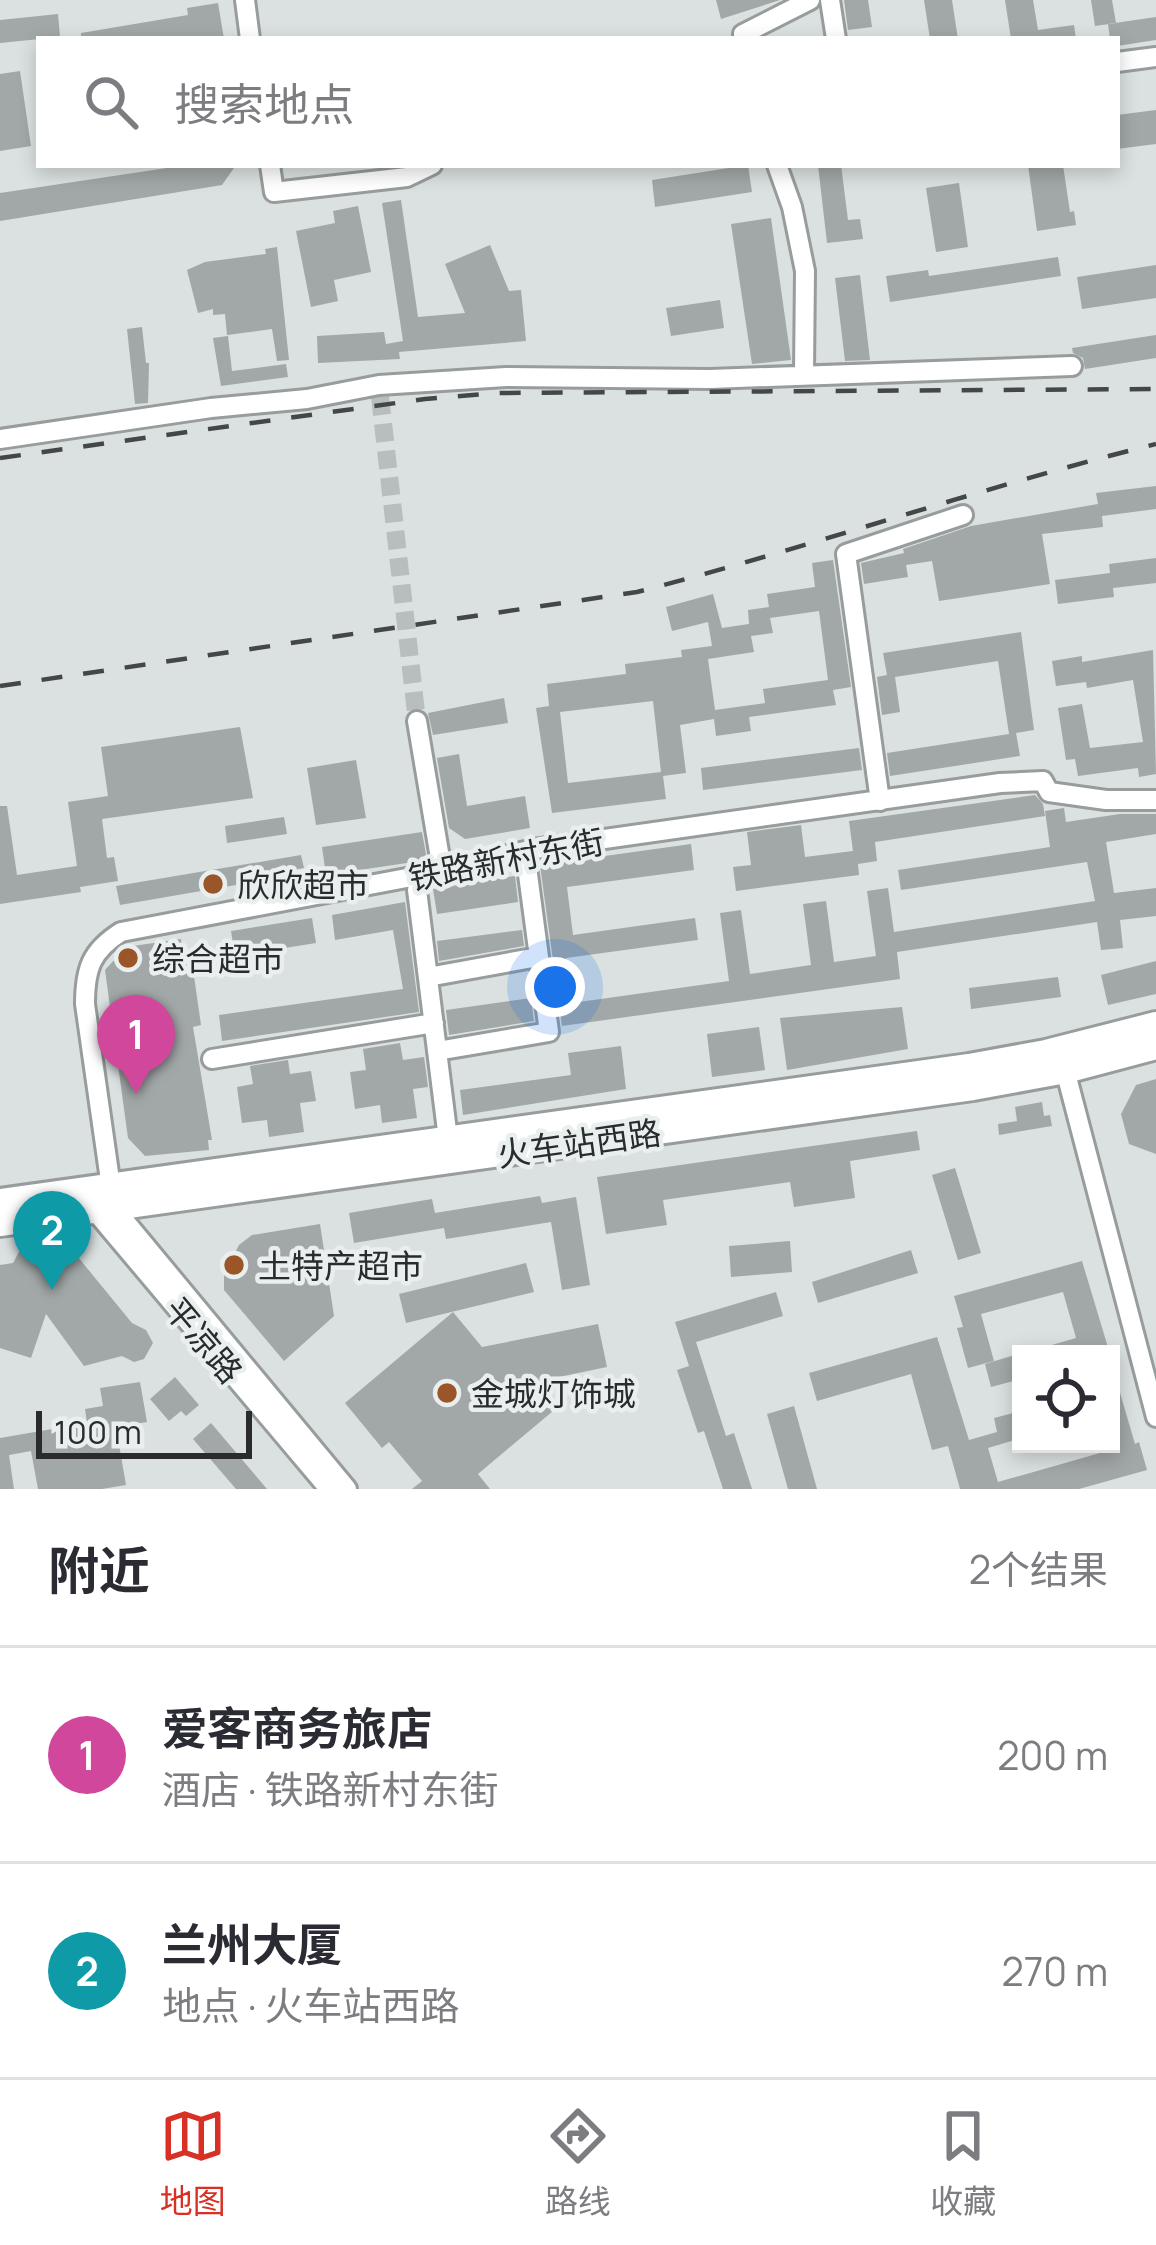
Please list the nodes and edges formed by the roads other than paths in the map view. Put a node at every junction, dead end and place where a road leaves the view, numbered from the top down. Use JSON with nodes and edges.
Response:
{"nodes":[{"id":1,"x":245,"y":0,"type":"edge"},
{"id":2,"x":810,"y":0,"type":"edge"},
{"id":3,"x":830,"y":0,"type":"edge"},
{"id":4,"x":250,"y":36,"type":"edge"},
{"id":5,"x":743,"y":36,"type":"edge"},
{"id":6,"x":836,"y":36,"type":"edge"},
{"id":7,"x":1156,"y":58,"type":"edge"},
{"id":8,"x":1120,"y":62,"type":"edge"},
{"id":9,"x":270,"y":168,"type":"edge"},
{"id":10,"x":426,"y":168,"type":"edge"},
{"id":11,"x":778,"y":168,"type":"edge"},
{"id":12,"x":1072,"y":365,"type":"dead end"},
{"id":13,"x":804,"y":373,"type":"junction"},
{"id":14,"x":0,"y":439,"type":"edge"},
{"id":15,"x":963,"y":514,"type":"dead end"},
{"id":16,"x":417,"y":722,"type":"tunnel mouth"},
{"id":17,"x":1156,"y":800,"type":"edge"},
{"id":18,"x":880,"y":801,"type":"junction"},
{"id":19,"x":525,"y":852,"type":"junction"},
{"id":20,"x":442,"y":870,"type":"junction"},
{"id":21,"x":416,"y":890,"type":"dead end"},
{"id":22,"x":538,"y":958,"type":"junction"},
{"id":23,"x":428,"y":977,"type":"junction"},
{"id":24,"x":434,"y":1023,"type":"junction"},
{"id":25,"x":1156,"y":1024,"type":"edge"},
{"id":26,"x":1156,"y":1047,"type":"edge"},
{"id":27,"x":437,"y":1051,"type":"junction"},
{"id":28,"x":212,"y":1058,"type":"dead end"},
{"id":29,"x":1063,"y":1060,"type":"junction"},
{"id":30,"x":448,"y":1139,"type":"junction"},
{"id":31,"x":100,"y":1199,"type":"junction"},
{"id":32,"x":0,"y":1201,"type":"edge"},
{"id":33,"x":0,"y":1224,"type":"edge"},
{"id":34,"x":1156,"y":1417,"type":"edge"},
{"id":35,"x":329,"y":1489,"type":"edge"},
{"id":36,"x":347,"y":1489,"type":"edge"}],
"edges":[{"from":1,"to":4,"type":"street"},
{"from":2,"to":5,"type":"street"},
{"from":3,"to":6,"type":"street"},
{"from":7,"to":8,"type":"street"},
{"from":9,"to":10,"type":"street"},
{"from":11,"to":13,"type":"street"},
{"from":12,"to":13,"type":"street"},
{"from":13,"to":14,"type":"street"},
{"from":15,"to":18,"type":"street"},
{"from":16,"to":20,"type":"street"},
{"from":17,"to":18,"type":"street","name":"铁路新村东街"},
{"from":18,"to":19,"type":"street","name":"铁路新村东街"},
{"from":19,"to":20,"type":"street","name":"铁路新村东街"},
{"from":19,"to":22,"type":"street"},
{"from":20,"to":31,"type":"street","name":"铁路新村东街"},
{"from":21,"to":23,"type":"street"},
{"from":22,"to":23,"type":"street"},
{"from":22,"to":27,"type":"street"},
{"from":23,"to":24,"type":"street"},
{"from":24,"to":27,"type":"street"},
{"from":24,"to":28,"type":"street"},
{"from":25,"to":29,"type":"main road","name":"火车站西路"},
{"from":26,"to":29,"type":"main road","name":"火车站西路"},
{"from":27,"to":30,"type":"street"},
{"from":29,"to":30,"type":"main road","name":"火车站西路"},
{"from":29,"to":31,"type":"main road","name":"火车站西路"},
{"from":29,"to":34,"type":"street"},
{"from":30,"to":31,"type":"main road","name":"火车站西路"},
{"from":31,"to":32,"type":"main road","name":"火车站西路"},
{"from":31,"to":33,"type":"main road","name":"火车站西路"},
{"from":31,"to":35,"type":"street","name":"平凉路"},
{"from":31,"to":36,"type":"street","name":"平凉路"}]}
